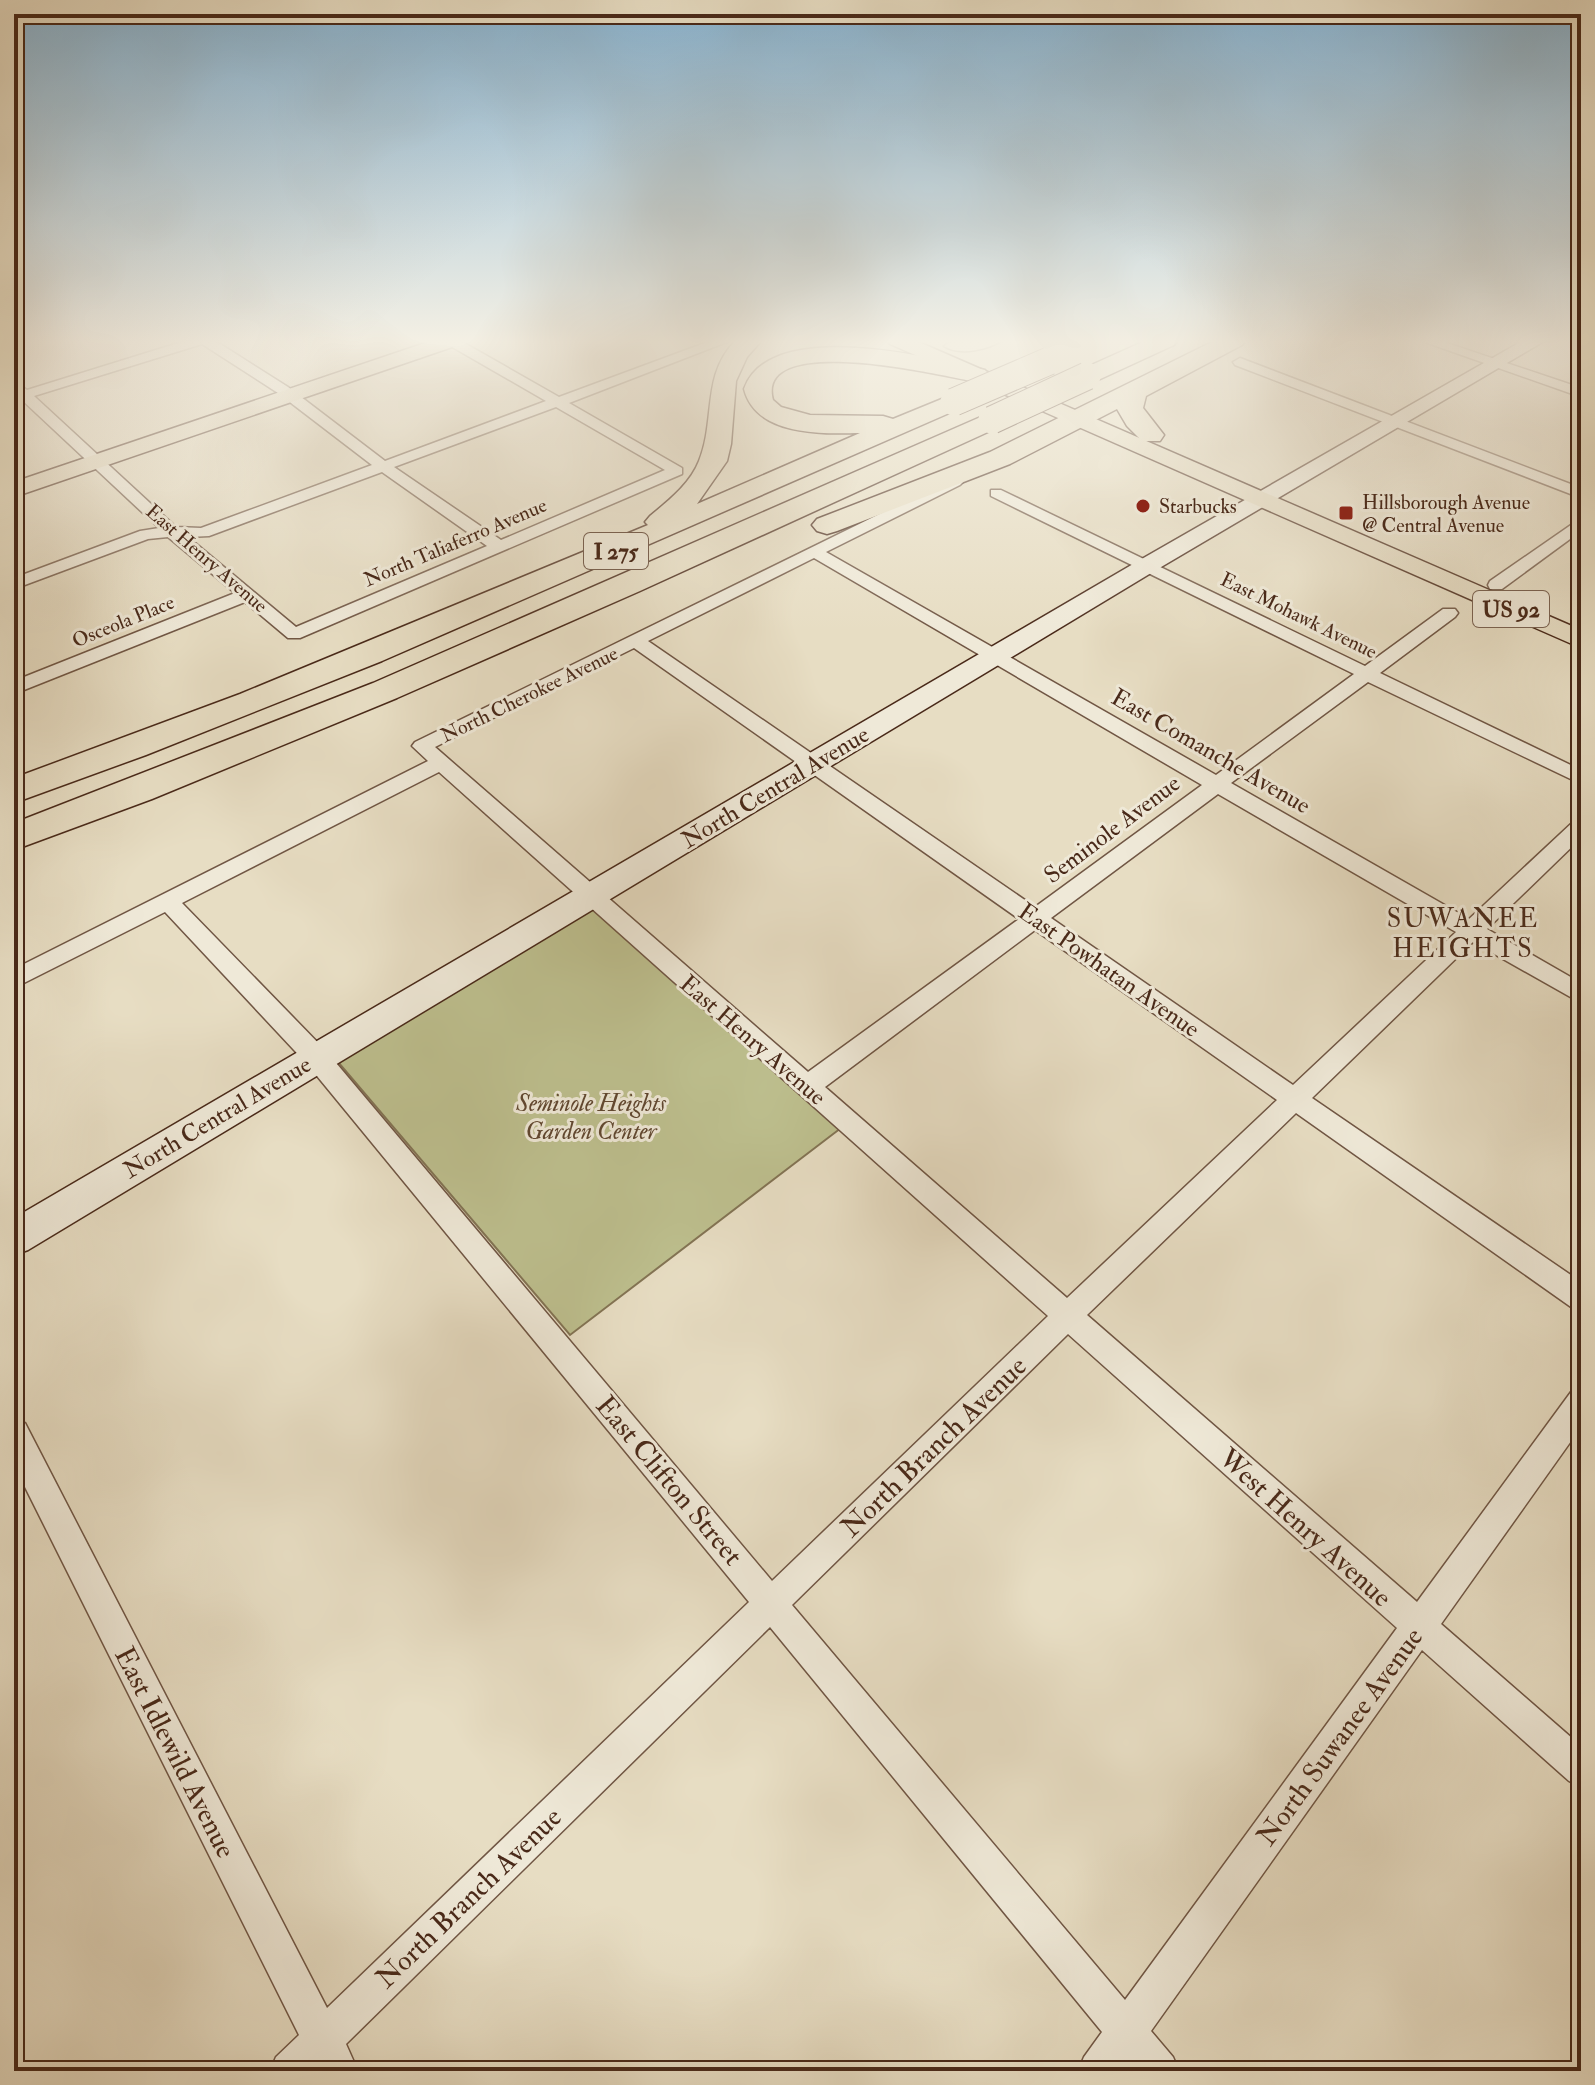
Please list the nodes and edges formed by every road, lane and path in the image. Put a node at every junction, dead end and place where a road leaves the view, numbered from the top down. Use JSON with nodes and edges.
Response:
{"nodes":[{"id":1,"x":70,"y":437,"type":"edge"},
{"id":2,"x":168,"y":437,"type":"edge"},
{"id":3,"x":345,"y":437,"type":"edge"},
{"id":4,"x":463,"y":437,"type":"edge"},
{"id":5,"x":618,"y":437,"type":"edge"},
{"id":6,"x":718,"y":437,"type":"edge"},
{"id":7,"x":874,"y":437,"type":"edge"},
{"id":8,"x":954,"y":437,"type":"edge"},
{"id":9,"x":1041,"y":437,"type":"edge"},
{"id":10,"x":1137,"y":437,"type":"edge"},
{"id":11,"x":1156,"y":437,"type":"edge"},
{"id":12,"x":1367,"y":437,"type":"edge"},
{"id":13,"x":1436,"y":437,"type":"edge"},
{"id":14,"x":1000,"y":458,"type":"junction"},
{"id":15,"x":98,"y":461,"type":"junction"},
{"id":16,"x":384,"y":467,"type":"junction"},
{"id":17,"x":14,"y":490,"type":"edge"},
{"id":18,"x":996,"y":493,"type":"dead end"},
{"id":19,"x":1581,"y":493,"type":"edge"},
{"id":20,"x":1270,"y":495,"type":"junction"},
{"id":21,"x":1581,"y":523,"type":"edge"},
{"id":22,"x":172,"y":532,"type":"junction"},
{"id":23,"x":500,"y":547,"type":"junction"},
{"id":24,"x":626,"y":547,"type":"junction"},
{"id":25,"x":816,"y":553,"type":"junction"},
{"id":26,"x":1148,"y":565,"type":"junction"},
{"id":27,"x":14,"y":584,"type":"edge"},
{"id":28,"x":1496,"y":585,"type":"junction"},
{"id":29,"x":249,"y":594,"type":"junction"},
{"id":30,"x":1449,"y":613,"type":"dead end"},
{"id":31,"x":564,"y":615,"type":"junction"},
{"id":32,"x":1581,"y":622,"type":"edge"},
{"id":33,"x":294,"y":634,"type":"joint"},
{"id":34,"x":1581,"y":640,"type":"edge"},
{"id":35,"x":637,"y":642,"type":"junction"},
{"id":36,"x":995,"y":656,"type":"junction"},
{"id":37,"x":1367,"y":674,"type":"junction"},
{"id":38,"x":14,"y":688,"type":"edge"},
{"id":39,"x":440,"y":763,"type":"junction"},
{"id":40,"x":814,"y":764,"type":"junction"},
{"id":41,"x":1581,"y":778,"type":"edge"},
{"id":42,"x":1216,"y":784,"type":"junction"},
{"id":43,"x":14,"y":791,"type":"edge"},
{"id":44,"x":1581,"y":826,"type":"edge"},
{"id":45,"x":14,"y":837,"type":"edge"},
{"id":46,"x":591,"y":897,"type":"junction"},
{"id":47,"x":167,"y":901,"type":"junction"},
{"id":48,"x":1035,"y":918,"type":"junction"},
{"id":49,"x":1471,"y":931,"type":"junction"},
{"id":50,"x":14,"y":979,"type":"edge"},
{"id":51,"x":1581,"y":994,"type":"edge"},
{"id":52,"x":317,"y":1058,"type":"junction"},
{"id":53,"x":806,"y":1087,"type":"junction"},
{"id":54,"x":1294,"y":1099,"type":"junction"},
{"id":55,"x":14,"y":1238,"type":"edge"},
{"id":56,"x":1581,"y":1298,"type":"edge"},
{"id":57,"x":1067,"y":1316,"type":"junction"},
{"id":58,"x":1581,"y":1402,"type":"edge"},
{"id":59,"x":14,"y":1433,"type":"edge"},
{"id":60,"x":771,"y":1602,"type":"junction"},
{"id":61,"x":1417,"y":1626,"type":"junction"},
{"id":62,"x":1581,"y":1769,"type":"edge"},
{"id":63,"x":1126,"y":2032,"type":"junction"},
{"id":64,"x":330,"y":2055,"type":"edge"},
{"id":65,"x":290,"y":2071,"type":"edge"},
{"id":66,"x":1098,"y":2071,"type":"edge"},
{"id":67,"x":1159,"y":2071,"type":"edge"}],
"edges":[{"from":1,"to":15,"type":"street","name":"East Henry Avenue"},
{"from":2,"to":15,"type":"main road"},
{"from":3,"to":16,"type":"street"},
{"from":4,"to":16,"type":"street"},
{"from":5,"to":23,"type":"street","name":"North Taliaferro Avenue"},
{"from":6,"to":24,"type":"highway"},
{"from":7,"to":24,"type":"highway","number":"I 275"},
{"from":8,"to":31,"type":"highway","number":"I 275","bridge":true},
{"from":9,"to":14,"type":"highway"},
{"from":10,"to":20,"type":"main road","number":"US 92"},
{"from":11,"to":20,"type":"main road","number":"US 92"},
{"from":12,"to":20,"type":"street","name":"North Central Avenue"},
{"from":13,"to":19,"type":"street"},
{"from":14,"to":25,"type":"street","name":"North Cherokee Avenue"},
{"from":14,"to":31,"type":"highway"},
{"from":15,"to":17,"type":"main road"},
{"from":15,"to":22,"type":"street","name":"East Henry Avenue"},
{"from":16,"to":22,"type":"street"},
{"from":16,"to":23,"type":"street"},
{"from":18,"to":26,"type":"street","name":"East Mohawk Avenue"},
{"from":20,"to":26,"type":"street","name":"North Central Avenue"},
{"from":20,"to":28,"type":"main road","number":"US 92"},
{"from":20,"to":34,"type":"main road","number":"US 92"},
{"from":21,"to":28,"type":"street"},
{"from":22,"to":27,"type":"street"},
{"from":22,"to":29,"type":"street","name":"East Henry Avenue"},
{"from":23,"to":33,"type":"street","name":"North Taliaferro Avenue"},
{"from":24,"to":43,"type":"highway","number":"I 275"},
{"from":25,"to":35,"type":"street","name":"North Cherokee Avenue"},
{"from":25,"to":36,"type":"street","name":"East Comanche Avenue"},
{"from":26,"to":36,"type":"street","name":"North Central Avenue"},
{"from":26,"to":37,"type":"street","name":"East Mohawk Avenue"},
{"from":28,"to":32,"type":"main road","number":"US 92"},
{"from":29,"to":33,"type":"street","name":"East Henry Avenue"},
{"from":29,"to":38,"type":"street","name":"Osceola Place"},
{"from":30,"to":37,"type":"street","name":"Seminole Avenue"},
{"from":31,"to":45,"type":"highway","number":"I 275"},
{"from":35,"to":39,"type":"street","name":"North Cherokee Avenue"},
{"from":35,"to":40,"type":"street","name":"East Powhatan Avenue"},
{"from":36,"to":40,"type":"street","name":"North Central Avenue"},
{"from":36,"to":42,"type":"street","name":"East Comanche Avenue"},
{"from":37,"to":41,"type":"street","name":"East Mohawk Avenue"},
{"from":37,"to":42,"type":"street","name":"Seminole Avenue"},
{"from":39,"to":46,"type":"street","name":"East Henry Avenue"},
{"from":39,"to":47,"type":"street","name":"North Cherokee Avenue"},
{"from":40,"to":46,"type":"street","name":"North Central Avenue"},
{"from":40,"to":48,"type":"street","name":"East Powhatan Avenue"},
{"from":42,"to":48,"type":"street","name":"Seminole Avenue"},
{"from":42,"to":49,"type":"street","name":"East Comanche Avenue"},
{"from":44,"to":49,"type":"street","name":"North Branch Avenue"},
{"from":46,"to":52,"type":"street","name":"North Central Avenue"},
{"from":46,"to":53,"type":"street","name":"East Henry Avenue"},
{"from":47,"to":50,"type":"street","name":"North Cherokee Avenue"},
{"from":47,"to":52,"type":"street","name":"East Clifton Street"},
{"from":48,"to":53,"type":"street","name":"Seminole Avenue"},
{"from":48,"to":54,"type":"street","name":"East Powhatan Avenue"},
{"from":49,"to":51,"type":"street","name":"East Comanche Avenue"},
{"from":49,"to":54,"type":"street","name":"North Branch Avenue"},
{"from":52,"to":55,"type":"street","name":"North Central Avenue"},
{"from":52,"to":60,"type":"street","name":"East Clifton Street"},
{"from":53,"to":57,"type":"street","name":"East Henry Avenue"},
{"from":54,"to":56,"type":"street","name":"East Powhatan Avenue"},
{"from":54,"to":57,"type":"street","name":"North Branch Avenue"},
{"from":57,"to":60,"type":"street","name":"North Branch Avenue"},
{"from":57,"to":61,"type":"street","name":"West Henry Avenue"},
{"from":58,"to":61,"type":"street","name":"North Suwanee Avenue"},
{"from":59,"to":64,"type":"street","name":"East Idlewild Avenue"},
{"from":60,"to":63,"type":"street","name":"East Clifton Street"},
{"from":60,"to":64,"type":"street","name":"North Branch Avenue"},
{"from":61,"to":62,"type":"street","name":"West Henry Avenue"},
{"from":61,"to":63,"type":"street","name":"North Suwanee Avenue"},
{"from":63,"to":66,"type":"street","name":"North Suwanee Avenue"},
{"from":63,"to":67,"type":"street","name":"East Clifton Street"},
{"from":64,"to":65,"type":"street","name":"North Branch Avenue"}]}
